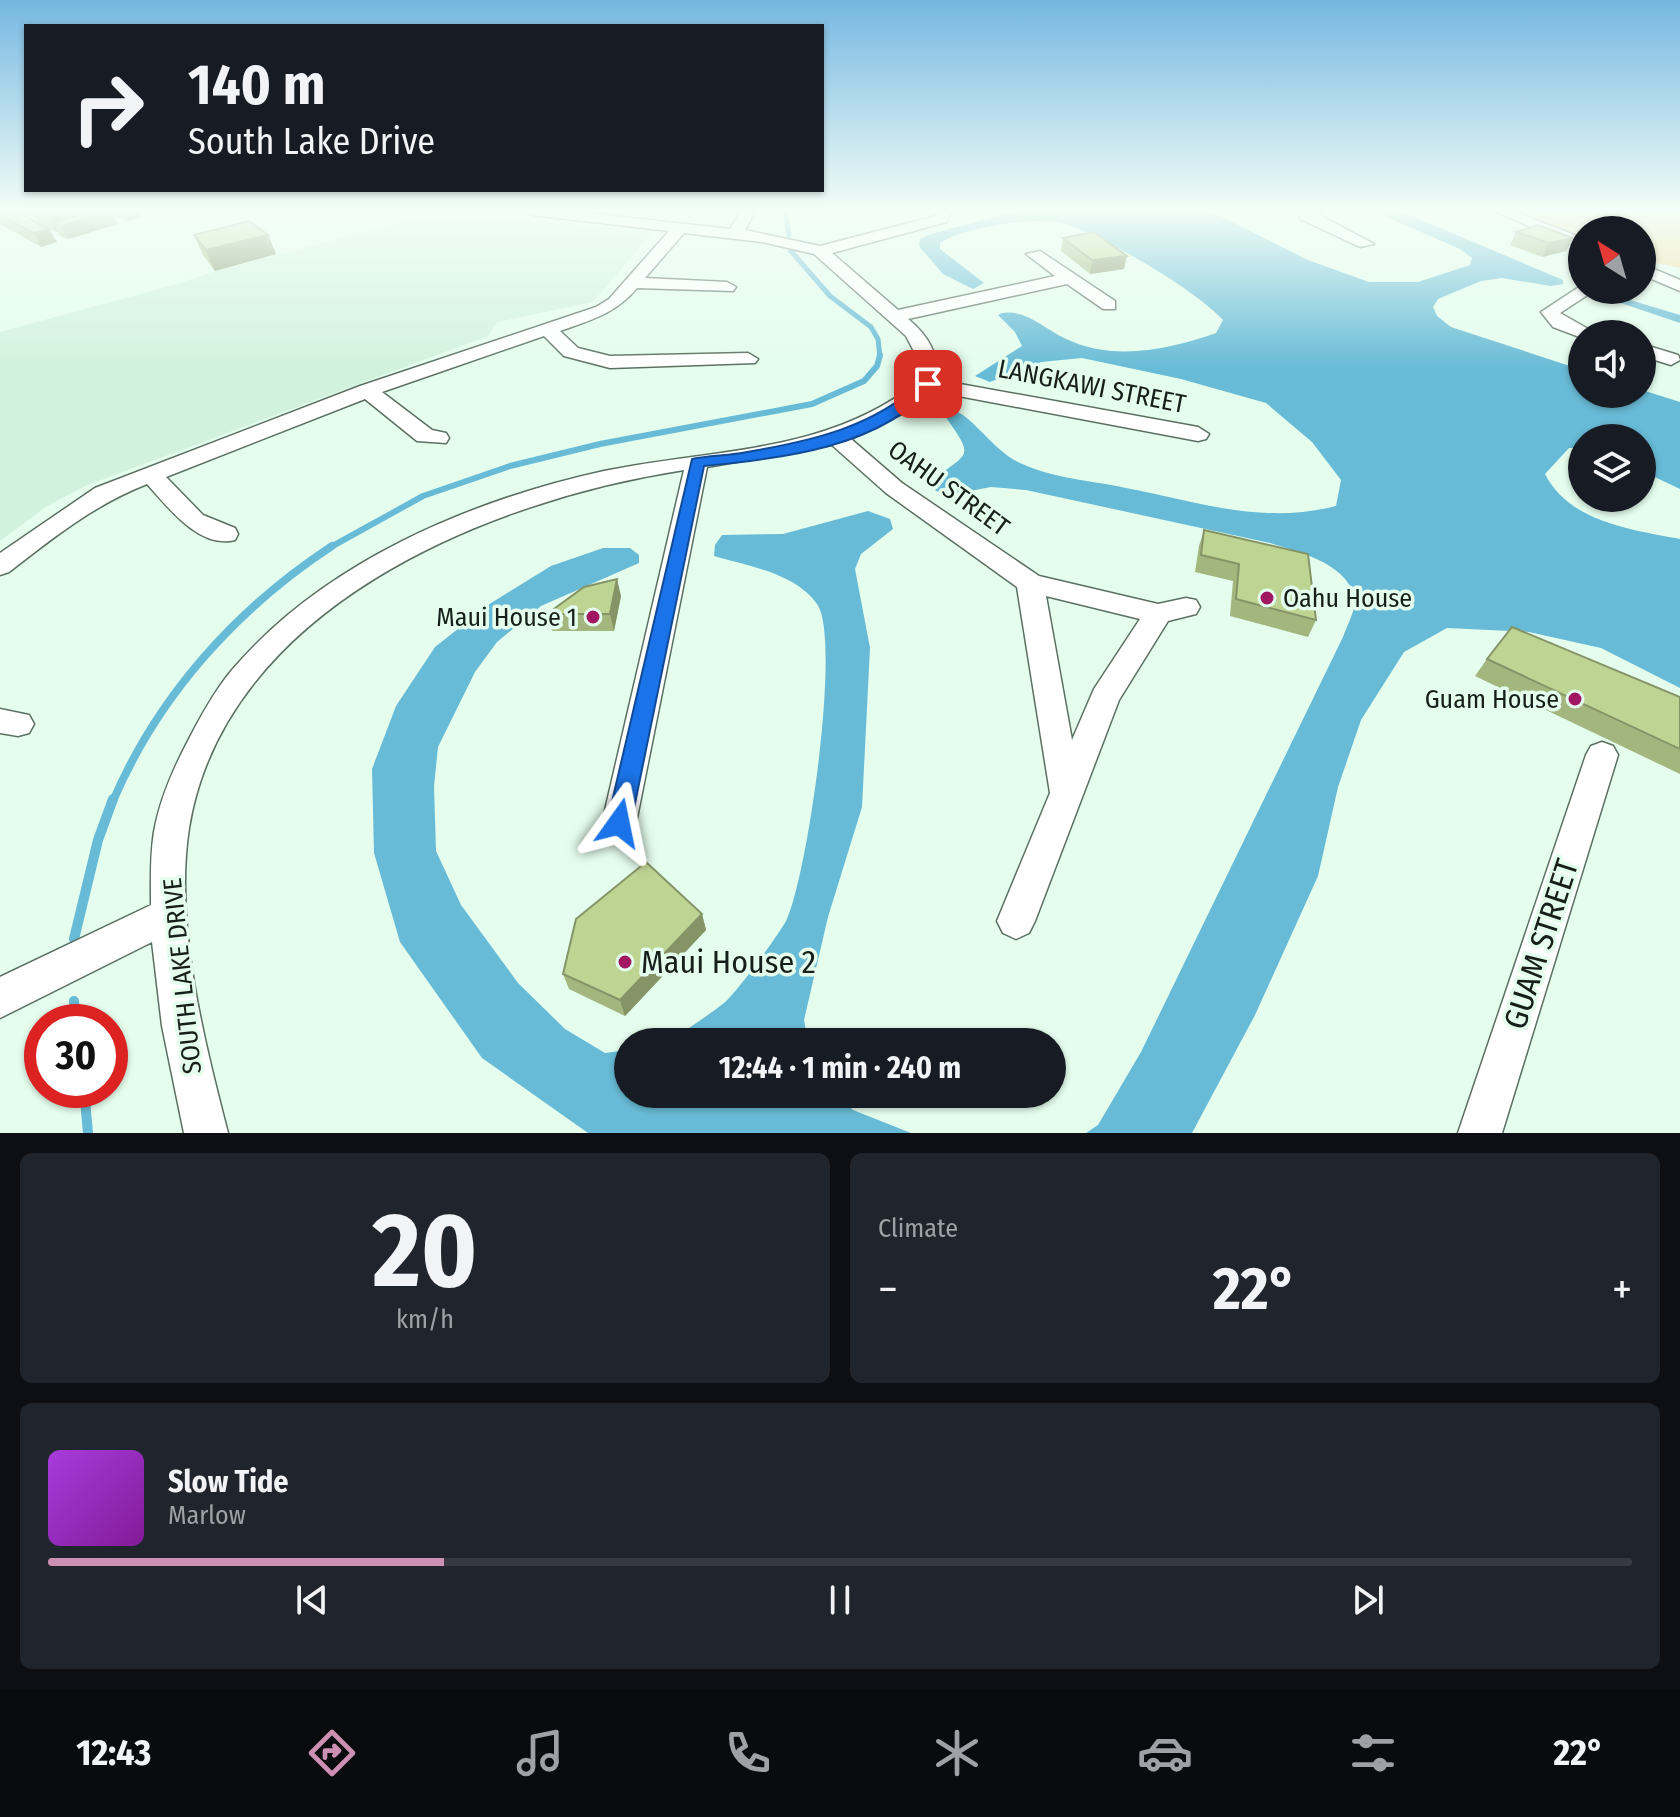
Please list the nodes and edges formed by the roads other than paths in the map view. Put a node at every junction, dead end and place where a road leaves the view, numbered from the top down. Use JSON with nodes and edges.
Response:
{"nodes":[{"id":1,"x":649,"y":264,"type":"edge"},
{"id":2,"x":835,"y":264,"type":"edge"},
{"id":3,"x":1049,"y":264,"type":"edge"},
{"id":4,"x":1656,"y":275,"type":"edge"},
{"id":5,"x":1070,"y":278,"type":"junction"},
{"id":6,"x":632,"y":283,"type":"junction"},
{"id":7,"x":1680,"y":286,"type":"edge"},
{"id":8,"x":727,"y":287,"type":"dead end"},
{"id":9,"x":1568,"y":300,"type":"edge"},
{"id":10,"x":1109,"y":305,"type":"dead end"},
{"id":11,"x":896,"y":316,"type":"junction"},
{"id":12,"x":1568,"y":326,"type":"edge"},
{"id":13,"x":546,"y":328,"type":"junction"},
{"id":14,"x":1656,"y":354,"type":"edge"},
{"id":15,"x":748,"y":359,"type":"dead end"},
{"id":16,"x":1671,"y":359,"type":"dead end"},
{"id":17,"x":928,"y":384,"type":"junction"},
{"id":18,"x":367,"y":390,"type":"junction"},
{"id":19,"x":1198,"y":434,"type":"dead end"},
{"id":20,"x":438,"y":438,"type":"dead end"},
{"id":21,"x":837,"y":438,"type":"junction"},
{"id":22,"x":697,"y":462,"type":"junction"},
{"id":23,"x":151,"y":474,"type":"junction"},
{"id":24,"x":226,"y":534,"type":"dead end"},
{"id":25,"x":0,"y":566,"type":"edge"},
{"id":26,"x":1030,"y":583,"type":"junction"},
{"id":27,"x":1602,"y":755,"type":"dead end"},
{"id":28,"x":1065,"y":790,"type":"junction"},
{"id":29,"x":619,"y":823,"type":"dead end"},
{"id":30,"x":170,"y":914,"type":"junction"},
{"id":31,"x":1016,"y":921,"type":"dead end"},
{"id":32,"x":0,"y":998,"type":"edge"},
{"id":33,"x":206,"y":1133,"type":"edge"},
{"id":34,"x":1480,"y":1133,"type":"edge"}],
"edges":[{"from":1,"to":6,"type":"street"},
{"from":2,"to":11,"type":"street"},
{"from":3,"to":5,"type":"street"},
{"from":4,"to":7,"type":"street"},
{"from":5,"to":10,"type":"street"},
{"from":5,"to":11,"type":"street"},
{"from":6,"to":8,"type":"street"},
{"from":6,"to":13,"type":"street"},
{"from":9,"to":12,"type":"street"},
{"from":11,"to":17,"type":"street"},
{"from":13,"to":15,"type":"street"},
{"from":13,"to":18,"type":"street"},
{"from":14,"to":16,"type":"street"},
{"from":17,"to":19,"type":"street","name":"LANGKAWI STREET"},
{"from":17,"to":21,"type":"street","name":"SOUTH LAKE DRIVE"},
{"from":18,"to":20,"type":"street"},
{"from":18,"to":23,"type":"street"},
{"from":21,"to":22,"type":"street","name":"SOUTH LAKE DRIVE"},
{"from":21,"to":26,"type":"street","name":"OAHU STREET"},
{"from":22,"to":29,"type":"street"},
{"from":22,"to":30,"type":"street","name":"SOUTH LAKE DRIVE"},
{"from":23,"to":24,"type":"street"},
{"from":23,"to":25,"type":"street"},
{"from":26,"to":28,"type":"street"},
{"from":26,"to":28,"type":"street"},
{"from":27,"to":34,"type":"street","name":"GUAM STREET"},
{"from":28,"to":31,"type":"street"},
{"from":30,"to":32,"type":"street"},
{"from":30,"to":33,"type":"street","name":"SOUTH LAKE DRIVE"}]}
